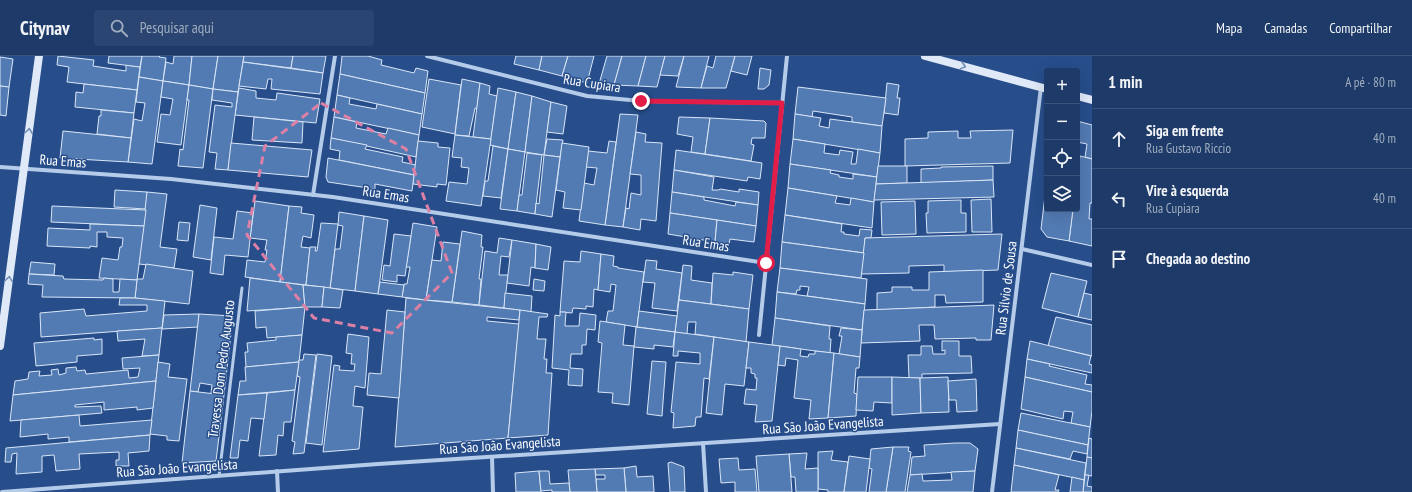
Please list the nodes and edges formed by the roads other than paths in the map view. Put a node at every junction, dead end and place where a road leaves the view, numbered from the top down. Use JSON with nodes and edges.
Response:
{"nodes":[{"id":1,"x":39,"y":56,"type":"edge"},
{"id":2,"x":335,"y":56,"type":"edge"},
{"id":3,"x":427,"y":56,"type":"edge"},
{"id":4,"x":787,"y":56,"type":"edge"},
{"id":5,"x":925,"y":56,"type":"edge"},
{"id":6,"x":1044,"y":88,"type":"edge"},
{"id":7,"x":1080,"y":97,"type":"edge"},
{"id":8,"x":1092,"y":100,"type":"edge"},
{"id":9,"x":782,"y":103,"type":"junction"},
{"id":10,"x":0,"y":167,"type":"edge"},
{"id":11,"x":24,"y":170,"type":"junction"},
{"id":12,"x":313,"y":195,"type":"junction"},
{"id":13,"x":1022,"y":249,"type":"junction"},
{"id":14,"x":766,"y":263,"type":"junction"},
{"id":15,"x":1092,"y":265,"type":"edge"},
{"id":16,"x":242,"y":288,"type":"dead end"},
{"id":17,"x":759,"y":335,"type":"dead end"},
{"id":18,"x":0,"y":346,"type":"edge"},
{"id":19,"x":1000,"y":424,"type":"junction"},
{"id":20,"x":702,"y":443,"type":"junction"},
{"id":21,"x":492,"y":457,"type":"junction"},
{"id":22,"x":277,"y":472,"type":"junction"},
{"id":23,"x":219,"y":476,"type":"junction"},
{"id":24,"x":2,"y":492,"type":"edge"},
{"id":25,"x":278,"y":492,"type":"edge"},
{"id":26,"x":494,"y":492,"type":"edge"},
{"id":27,"x":706,"y":492,"type":"edge"},
{"id":28,"x":992,"y":492,"type":"edge"}],
"edges":[{"from":11,"to":1,"type":"street","one_way":true},
{"from":2,"to":12,"type":"street"},
{"from":3,"to":9,"type":"street","name":"Rua Cupiara"},
{"from":4,"to":9,"type":"street"},
{"from":5,"to":6,"type":"street","one_way":true},
{"from":6,"to":13,"type":"street","name":"Rua Silvio de Sousa"},
{"from":7,"to":8,"type":"street"},
{"from":9,"to":14,"type":"street"},
{"from":10,"to":11,"type":"street","name":"Rua Emas"},
{"from":11,"to":12,"type":"street","name":"Rua Emas"},
{"from":18,"to":11,"type":"street","one_way":true},
{"from":12,"to":14,"type":"street","name":"Rua Emas"},
{"from":13,"to":15,"type":"street"},
{"from":13,"to":19,"type":"street","name":"Rua Silvio de Sousa"},
{"from":14,"to":17,"type":"street"},
{"from":16,"to":23,"type":"lane","name":"Travessa Dom Pedro Augusto"},
{"from":19,"to":20,"type":"street","name":"Rua São João Evangelista"},
{"from":19,"to":28,"type":"street","name":"Rua Silvio de Sousa"},
{"from":20,"to":21,"type":"street","name":"Rua São João Evangelista"},
{"from":20,"to":27,"type":"street"},
{"from":21,"to":22,"type":"street","name":"Rua São João Evangelista"},
{"from":21,"to":26,"type":"street"},
{"from":22,"to":23,"type":"street","name":"Rua São João Evangelista"},
{"from":22,"to":25,"type":"street"},
{"from":23,"to":24,"type":"street","name":"Rua São João Evangelista"}]}
